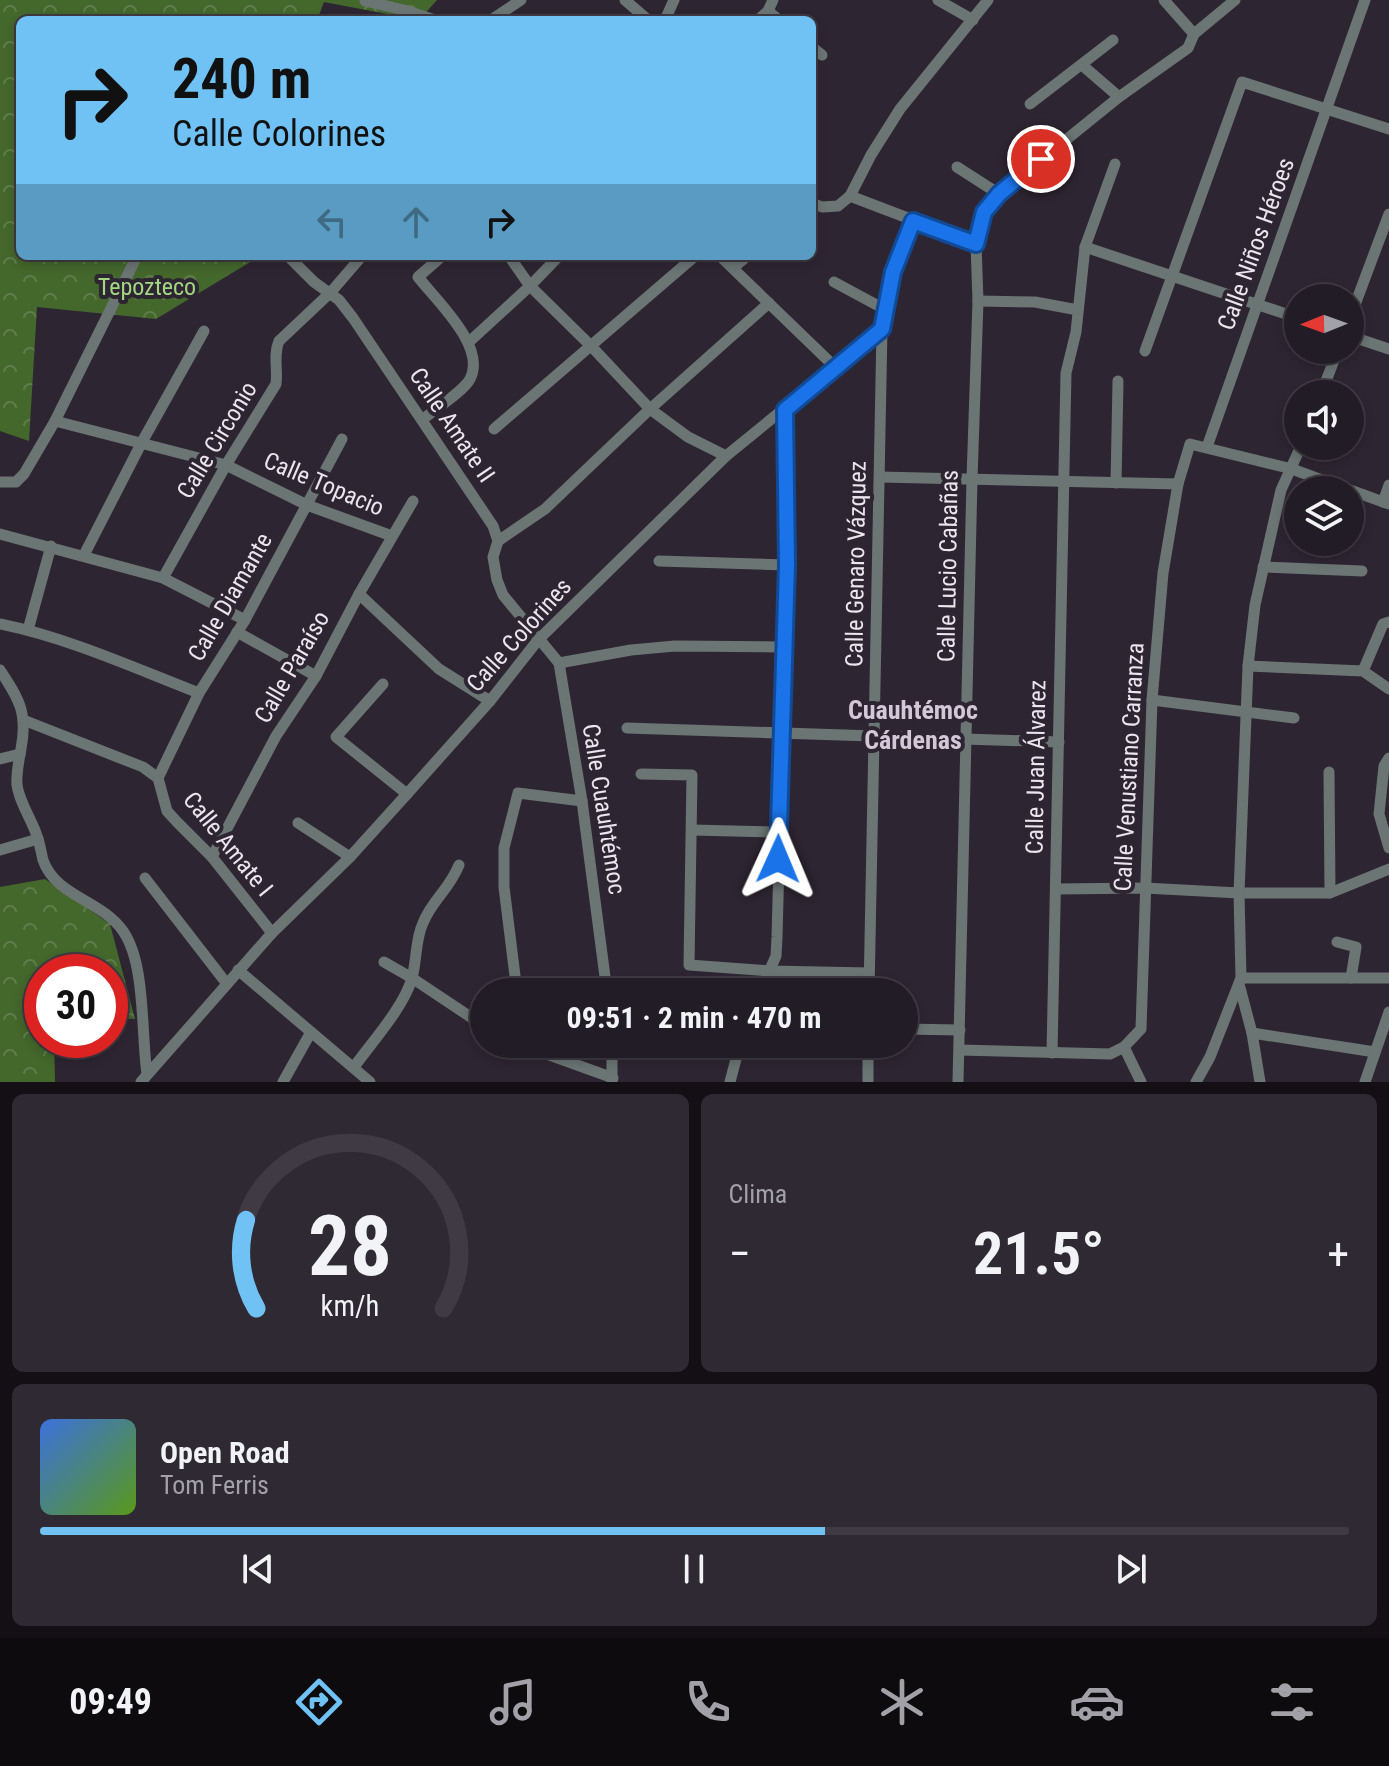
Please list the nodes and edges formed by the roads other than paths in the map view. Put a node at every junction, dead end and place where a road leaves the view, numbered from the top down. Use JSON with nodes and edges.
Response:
{"nodes":[{"id":1,"x":521,"y":0,"type":"edge"},
{"id":2,"x":625,"y":0,"type":"edge"},
{"id":3,"x":938,"y":0,"type":"edge"},
{"id":4,"x":988,"y":0,"type":"edge"},
{"id":5,"x":1164,"y":0,"type":"edge"},
{"id":6,"x":1235,"y":0,"type":"edge"},
{"id":7,"x":1365,"y":0,"type":"edge"},
{"id":8,"x":365,"y":1,"type":"edge"},
{"id":9,"x":423,"y":16,"type":"edge"},
{"id":10,"x":497,"y":16,"type":"edge"},
{"id":11,"x":643,"y":16,"type":"edge"},
{"id":12,"x":973,"y":20,"type":"junction"},
{"id":13,"x":1194,"y":34,"type":"junction"},
{"id":14,"x":1113,"y":40,"type":"dead end"},
{"id":15,"x":1082,"y":65,"type":"junction"},
{"id":16,"x":1119,"y":97,"type":"junction"},
{"id":17,"x":1030,"y":104,"type":"dead end"},
{"id":18,"x":1327,"y":109,"type":"junction"},
{"id":19,"x":1389,"y":129,"type":"edge"},
{"id":20,"x":1115,"y":164,"type":"dead end"},
{"id":21,"x":957,"y":167,"type":"dead end"},
{"id":22,"x":999,"y":194,"type":"junction"},
{"id":23,"x":850,"y":196,"type":"junction"},
{"id":24,"x":816,"y":205,"type":"edge"},
{"id":25,"x":1389,"y":214,"type":"edge"},
{"id":26,"x":913,"y":221,"type":"junction"},
{"id":27,"x":976,"y":244,"type":"junction"},
{"id":28,"x":1085,"y":247,"type":"junction"},
{"id":29,"x":135,"y":260,"type":"edge"},
{"id":30,"x":292,"y":260,"type":"edge"},
{"id":31,"x":359,"y":260,"type":"edge"},
{"id":32,"x":437,"y":260,"type":"edge"},
{"id":33,"x":512,"y":260,"type":"edge"},
{"id":34,"x":555,"y":260,"type":"edge"},
{"id":35,"x":690,"y":260,"type":"edge"},
{"id":36,"x":724,"y":260,"type":"edge"},
{"id":37,"x":742,"y":260,"type":"edge"},
{"id":38,"x":733,"y":268,"type":"junction"},
{"id":39,"x":1171,"y":276,"type":"junction"},
{"id":40,"x":834,"y":282,"type":"dead end"},
{"id":41,"x":1363,"y":284,"type":"edge"},
{"id":42,"x":530,"y":286,"type":"junction"},
{"id":43,"x":331,"y":292,"type":"junction"},
{"id":44,"x":978,"y":301,"type":"junction"},
{"id":45,"x":769,"y":303,"type":"junction"},
{"id":46,"x":1257,"y":305,"type":"junction"},
{"id":47,"x":886,"y":310,"type":"junction"},
{"id":48,"x":1078,"y":310,"type":"junction"},
{"id":49,"x":1284,"y":314,"type":"edge"},
{"id":50,"x":882,"y":329,"type":"junction"},
{"id":51,"x":204,"y":331,"type":"dead end"},
{"id":52,"x":1364,"y":341,"type":"edge"},
{"id":53,"x":469,"y":342,"type":"junction"},
{"id":54,"x":591,"y":346,"type":"junction"},
{"id":55,"x":1389,"y":349,"type":"edge"},
{"id":56,"x":1145,"y":351,"type":"dead end"},
{"id":57,"x":836,"y":368,"type":"junction"},
{"id":58,"x":1118,"y":381,"type":"dead end"},
{"id":59,"x":650,"y":409,"type":"junction"},
{"id":60,"x":785,"y":410,"type":"junction"},
{"id":61,"x":422,"y":420,"type":"junction"},
{"id":62,"x":55,"y":421,"type":"junction"},
{"id":63,"x":494,"y":429,"type":"dead end"},
{"id":64,"x":342,"y":439,"type":"dead end"},
{"id":65,"x":142,"y":442,"type":"junction"},
{"id":66,"x":1207,"y":447,"type":"junction"},
{"id":67,"x":726,"y":456,"type":"junction"},
{"id":68,"x":1296,"y":460,"type":"edge"},
{"id":69,"x":226,"y":465,"type":"junction"},
{"id":70,"x":1292,"y":469,"type":"junction"},
{"id":71,"x":1311,"y":476,"type":"edge"},
{"id":72,"x":880,"y":477,"type":"junction"},
{"id":73,"x":972,"y":479,"type":"junction"},
{"id":74,"x":1064,"y":481,"type":"junction"},
{"id":75,"x":0,"y":482,"type":"edge"},
{"id":76,"x":1116,"y":483,"type":"junction"},
{"id":77,"x":1178,"y":484,"type":"junction"},
{"id":78,"x":1389,"y":485,"type":"edge"},
{"id":79,"x":1364,"y":495,"type":"edge"},
{"id":80,"x":413,"y":501,"type":"dead end"},
{"id":81,"x":1386,"y":503,"type":"edge"},
{"id":82,"x":307,"y":505,"type":"junction"},
{"id":83,"x":0,"y":534,"type":"edge"},
{"id":84,"x":392,"y":536,"type":"junction"},
{"id":85,"x":498,"y":541,"type":"junction"},
{"id":86,"x":51,"y":546,"type":"junction"},
{"id":87,"x":84,"y":555,"type":"junction"},
{"id":88,"x":659,"y":561,"type":"dead end"},
{"id":89,"x":787,"y":565,"type":"junction"},
{"id":90,"x":1263,"y":567,"type":"junction"},
{"id":91,"x":1362,"y":571,"type":"dead end"},
{"id":92,"x":163,"y":578,"type":"junction"},
{"id":93,"x":359,"y":594,"type":"junction"},
{"id":94,"x":245,"y":620,"type":"junction"},
{"id":95,"x":1389,"y":622,"type":"edge"},
{"id":96,"x":0,"y":624,"type":"edge"},
{"id":97,"x":28,"y":630,"type":"junction"},
{"id":98,"x":237,"y":632,"type":"junction"},
{"id":99,"x":538,"y":640,"type":"junction"},
{"id":100,"x":784,"y":647,"type":"junction"},
{"id":101,"x":559,"y":663,"type":"junction"},
{"id":102,"x":1248,"y":666,"type":"junction"},
{"id":103,"x":0,"y":670,"type":"edge"},
{"id":104,"x":1363,"y":671,"type":"junction"},
{"id":105,"x":316,"y":676,"type":"junction"},
{"id":106,"x":383,"y":684,"type":"dead end"},
{"id":107,"x":1389,"y":689,"type":"edge"},
{"id":108,"x":199,"y":693,"type":"junction"},
{"id":109,"x":1152,"y":700,"type":"junction"},
{"id":110,"x":490,"y":701,"type":"junction"},
{"id":111,"x":1245,"y":711,"type":"junction"},
{"id":112,"x":1294,"y":718,"type":"dead end"},
{"id":113,"x":26,"y":721,"type":"junction"},
{"id":114,"x":627,"y":728,"type":"dead end"},
{"id":115,"x":782,"y":732,"type":"junction"},
{"id":116,"x":874,"y":735,"type":"junction"},
{"id":117,"x":966,"y":738,"type":"junction"},
{"id":118,"x":1059,"y":742,"type":"junction"},
{"id":119,"x":20,"y":754,"type":"junction"},
{"id":120,"x":1389,"y":758,"type":"edge"},
{"id":121,"x":0,"y":759,"type":"edge"},
{"id":122,"x":1329,"y":772,"type":"dead end"},
{"id":123,"x":641,"y":774,"type":"dead end"},
{"id":124,"x":158,"y":778,"type":"junction"},
{"id":125,"x":407,"y":794,"type":"junction"},
{"id":126,"x":582,"y":801,"type":"junction"},
{"id":127,"x":298,"y":823,"type":"dead end"},
{"id":128,"x":692,"y":830,"type":"junction"},
{"id":129,"x":778,"y":832,"type":"junction"},
{"id":130,"x":38,"y":839,"type":"junction"},
{"id":131,"x":1389,"y":848,"type":"edge"},
{"id":132,"x":0,"y":850,"type":"edge"},
{"id":133,"x":212,"y":857,"type":"junction"},
{"id":134,"x":350,"y":857,"type":"junction"},
{"id":135,"x":459,"y":865,"type":"dead end"},
{"id":136,"x":1389,"y":869,"type":"edge"},
{"id":137,"x":145,"y":878,"type":"dead end"},
{"id":138,"x":1145,"y":888,"type":"junction"},
{"id":139,"x":1056,"y":889,"type":"junction"},
{"id":140,"x":1239,"y":893,"type":"junction"},
{"id":141,"x":1330,"y":893,"type":"junction"},
{"id":142,"x":272,"y":933,"type":"junction"},
{"id":143,"x":1337,"y":942,"type":"dead end"},
{"id":144,"x":384,"y":962,"type":"dead end"},
{"id":145,"x":238,"y":970,"type":"junction"},
{"id":146,"x":771,"y":971,"type":"junction"},
{"id":147,"x":869,"y":973,"type":"junction"},
{"id":148,"x":412,"y":978,"type":"junction"},
{"id":149,"x":515,"y":978,"type":"edge"},
{"id":150,"x":605,"y":978,"type":"edge"},
{"id":151,"x":767,"y":978,"type":"edge"},
{"id":152,"x":869,"y":978,"type":"edge"},
{"id":153,"x":1351,"y":978,"type":"junction"},
{"id":154,"x":1389,"y":978,"type":"edge"},
{"id":155,"x":1240,"y":980,"type":"junction"},
{"id":156,"x":227,"y":984,"type":"junction"},
{"id":157,"x":1389,"y":1012,"type":"edge"},
{"id":158,"x":470,"y":1017,"type":"edge"},
{"id":159,"x":918,"y":1029,"type":"edge"},
{"id":160,"x":960,"y":1030,"type":"junction"},
{"id":161,"x":311,"y":1032,"type":"junction"},
{"id":162,"x":1252,"y":1033,"type":"junction"},
{"id":163,"x":1124,"y":1047,"type":"junction"},
{"id":164,"x":960,"y":1050,"type":"junction"},
{"id":165,"x":1375,"y":1052,"type":"junction"},
{"id":166,"x":1052,"y":1053,"type":"junction"},
{"id":167,"x":556,"y":1058,"type":"edge"},
{"id":168,"x":612,"y":1058,"type":"edge"},
{"id":169,"x":736,"y":1058,"type":"edge"},
{"id":170,"x":868,"y":1058,"type":"edge"},
{"id":171,"x":354,"y":1067,"type":"junction"},
{"id":172,"x":144,"y":1078,"type":"edge"},
{"id":173,"x":612,"y":1080,"type":"edge"},
{"id":174,"x":283,"y":1082,"type":"edge"},
{"id":175,"x":370,"y":1082,"type":"edge"},
{"id":176,"x":730,"y":1082,"type":"edge"},
{"id":177,"x":868,"y":1082,"type":"edge"},
{"id":178,"x":958,"y":1082,"type":"edge"},
{"id":179,"x":1141,"y":1082,"type":"edge"},
{"id":180,"x":1196,"y":1082,"type":"edge"},
{"id":181,"x":1260,"y":1082,"type":"edge"},
{"id":182,"x":1365,"y":1082,"type":"edge"}],
"edges":[{"from":1,"to":10,"type":"street"},
{"from":2,"to":11,"type":"street"},
{"from":3,"to":12,"type":"street"},
{"from":4,"to":12,"type":"street"},
{"from":5,"to":13,"type":"street"},
{"from":6,"to":13,"type":"street"},
{"from":7,"to":18,"type":"street","name":"Calle Niños Héroes"},
{"from":8,"to":9,"type":"street"},
{"from":12,"to":23,"type":"street"},
{"from":13,"to":16,"type":"street"},
{"from":14,"to":15,"type":"street"},
{"from":15,"to":16,"type":"street"},
{"from":15,"to":17,"type":"street"},
{"from":16,"to":22,"type":"street"},
{"from":18,"to":19,"type":"street"},
{"from":18,"to":39,"type":"street"},
{"from":18,"to":46,"type":"street","name":"Calle Niños Héroes"},
{"from":20,"to":28,"type":"street","name":"Calle Juan Álvarez"},
{"from":21,"to":22,"type":"street"},
{"from":22,"to":27,"type":"street"},
{"from":23,"to":24,"type":"street"},
{"from":23,"to":26,"type":"street"},
{"from":25,"to":41,"type":"street"},
{"from":26,"to":27,"type":"street"},
{"from":26,"to":47,"type":"street"},
{"from":27,"to":44,"type":"street","name":"Calle Lucio Cabañas"},
{"from":28,"to":39,"type":"street"},
{"from":28,"to":48,"type":"street","name":"Calle Juan Álvarez"},
{"from":29,"to":62,"type":"street"},
{"from":30,"to":43,"type":"street","name":"Calle Amate II"},
{"from":31,"to":43,"type":"street","name":"Calle Circonio"},
{"from":32,"to":53,"type":"street"},
{"from":33,"to":42,"type":"street"},
{"from":34,"to":42,"type":"street"},
{"from":35,"to":54,"type":"street"},
{"from":36,"to":38,"type":"street"},
{"from":37,"to":38,"type":"street"},
{"from":38,"to":45,"type":"street"},
{"from":39,"to":46,"type":"street"},
{"from":39,"to":56,"type":"street"},
{"from":40,"to":47,"type":"street"},
{"from":42,"to":53,"type":"street"},
{"from":42,"to":54,"type":"street"},
{"from":43,"to":61,"type":"street","name":"Calle Amate II"},
{"from":43,"to":69,"type":"street","name":"Calle Circonio"},
{"from":44,"to":48,"type":"street"},
{"from":44,"to":73,"type":"street","name":"Calle Lucio Cabañas"},
{"from":45,"to":57,"type":"street"},
{"from":45,"to":59,"type":"street"},
{"from":46,"to":49,"type":"street"},
{"from":46,"to":66,"type":"street","name":"Calle Niños Héroes"},
{"from":47,"to":50,"type":"street"},
{"from":48,"to":74,"type":"street","name":"Calle Juan Álvarez"},
{"from":50,"to":57,"type":"street","name":"Calle Colorines"},
{"from":50,"to":72,"type":"street","name":"Calle Genaro Vázquez"},
{"from":51,"to":65,"type":"street"},
{"from":52,"to":55,"type":"street"},
{"from":53,"to":61,"type":"street"},
{"from":54,"to":59,"type":"street"},
{"from":54,"to":63,"type":"street"},
{"from":57,"to":60,"type":"street","name":"Calle Colorines"},
{"from":58,"to":76,"type":"street"},
{"from":59,"to":67,"type":"street"},
{"from":59,"to":85,"type":"street"},
{"from":60,"to":67,"type":"street","name":"Calle Colorines"},
{"from":60,"to":89,"type":"street"},
{"from":61,"to":85,"type":"street","name":"Calle Amate II"},
{"from":62,"to":65,"type":"street","name":"Calle Topacio"},
{"from":62,"to":75,"type":"street"},
{"from":64,"to":82,"type":"street","name":"Calle Diamante"},
{"from":65,"to":69,"type":"street","name":"Calle Topacio"},
{"from":65,"to":87,"type":"street"},
{"from":66,"to":70,"type":"street"},
{"from":66,"to":77,"type":"street"},
{"from":67,"to":99,"type":"street","name":"Calle Colorines"},
{"from":68,"to":70,"type":"street"},
{"from":69,"to":82,"type":"street","name":"Calle Topacio"},
{"from":69,"to":92,"type":"street","name":"Calle Circonio"},
{"from":70,"to":71,"type":"street"},
{"from":70,"to":90,"type":"street"},
{"from":72,"to":73,"type":"street"},
{"from":72,"to":116,"type":"street","name":"Calle Genaro Vázquez"},
{"from":73,"to":74,"type":"street"},
{"from":73,"to":117,"type":"street","name":"Calle Lucio Cabañas"},
{"from":74,"to":76,"type":"street"},
{"from":74,"to":118,"type":"street","name":"Calle Juan Álvarez"},
{"from":76,"to":77,"type":"street"},
{"from":77,"to":109,"type":"street","name":"Calle Venustiano Carranza"},
{"from":78,"to":81,"type":"street"},
{"from":79,"to":81,"type":"street"},
{"from":80,"to":84,"type":"street","name":"Calle Paraíso"},
{"from":82,"to":84,"type":"street","name":"Calle Topacio"},
{"from":82,"to":94,"type":"street","name":"Calle Diamante"},
{"from":83,"to":86,"type":"street"},
{"from":84,"to":93,"type":"street","name":"Calle Paraíso"},
{"from":85,"to":99,"type":"street","name":"Calle Amate II"},
{"from":86,"to":87,"type":"street"},
{"from":86,"to":97,"type":"street"},
{"from":87,"to":92,"type":"street"},
{"from":88,"to":89,"type":"street"},
{"from":89,"to":100,"type":"street"},
{"from":90,"to":91,"type":"street"},
{"from":90,"to":102,"type":"street"},
{"from":92,"to":94,"type":"street"},
{"from":93,"to":105,"type":"street","name":"Calle Paraíso"},
{"from":93,"to":110,"type":"street"},
{"from":94,"to":98,"type":"street","name":"Calle Diamante"},
{"from":95,"to":104,"type":"street"},
{"from":96,"to":97,"type":"street"},
{"from":97,"to":108,"type":"street"},
{"from":98,"to":105,"type":"street"},
{"from":98,"to":108,"type":"street","name":"Calle Diamante"},
{"from":99,"to":101,"type":"street"},
{"from":99,"to":110,"type":"street","name":"Calle Colorines"},
{"from":100,"to":101,"type":"street"},
{"from":100,"to":115,"type":"street"},
{"from":101,"to":126,"type":"street","name":"Calle Cuauhtémoc"},
{"from":102,"to":104,"type":"street"},
{"from":102,"to":111,"type":"street"},
{"from":103,"to":113,"type":"street"},
{"from":104,"to":107,"type":"street"},
{"from":105,"to":133,"type":"street","name":"Calle Paraíso"},
{"from":106,"to":125,"type":"street"},
{"from":108,"to":124,"type":"street","name":"Calle Diamante"},
{"from":109,"to":111,"type":"street"},
{"from":109,"to":138,"type":"street","name":"Calle Venustiano Carranza"},
{"from":110,"to":125,"type":"street","name":"Calle Colorines"},
{"from":111,"to":112,"type":"street"},
{"from":111,"to":140,"type":"street"},
{"from":113,"to":119,"type":"street"},
{"from":113,"to":124,"type":"street","name":"Calle Amate I"},
{"from":114,"to":115,"type":"street"},
{"from":115,"to":116,"type":"street"},
{"from":115,"to":129,"type":"street"},
{"from":116,"to":117,"type":"street"},
{"from":116,"to":147,"type":"street","name":"Calle Genaro Vázquez"},
{"from":117,"to":118,"type":"street"},
{"from":117,"to":160,"type":"street","name":"Calle Lucio Cabañas"},
{"from":118,"to":139,"type":"street","name":"Calle Juan Álvarez"},
{"from":119,"to":121,"type":"street"},
{"from":119,"to":130,"type":"street"},
{"from":120,"to":131,"type":"street"},
{"from":122,"to":141,"type":"street"},
{"from":123,"to":128,"type":"street"},
{"from":124,"to":133,"type":"street","name":"Calle Amate I"},
{"from":125,"to":134,"type":"street","name":"Calle Colorines"},
{"from":126,"to":149,"type":"street"},
{"from":126,"to":150,"type":"street","name":"Calle Cuauhtémoc"},
{"from":127,"to":134,"type":"street"},
{"from":128,"to":129,"type":"street"},
{"from":128,"to":146,"type":"street"},
{"from":129,"to":146,"type":"street"},
{"from":130,"to":132,"type":"street"},
{"from":130,"to":172,"type":"street"},
{"from":133,"to":142,"type":"street","name":"Calle Amate I"},
{"from":134,"to":142,"type":"street","name":"Calle Colorines"},
{"from":135,"to":148,"type":"street"},
{"from":136,"to":141,"type":"street"},
{"from":137,"to":156,"type":"street"},
{"from":138,"to":139,"type":"street"},
{"from":138,"to":140,"type":"street"},
{"from":138,"to":163,"type":"street","name":"Calle Venustiano Carranza"},
{"from":139,"to":166,"type":"street","name":"Calle Juan Álvarez"},
{"from":140,"to":141,"type":"street"},
{"from":140,"to":155,"type":"street"},
{"from":142,"to":145,"type":"street","name":"Calle Colorines"},
{"from":143,"to":153,"type":"street"},
{"from":144,"to":148,"type":"street"},
{"from":145,"to":156,"type":"street","name":"Calle Colorines"},
{"from":145,"to":161,"type":"street"},
{"from":146,"to":147,"type":"street"},
{"from":146,"to":151,"type":"street"},
{"from":147,"to":152,"type":"street","name":"Calle Genaro Vázquez"},
{"from":148,"to":158,"type":"street"},
{"from":148,"to":171,"type":"street"},
{"from":153,"to":154,"type":"street"},
{"from":153,"to":155,"type":"street"},
{"from":155,"to":162,"type":"street"},
{"from":155,"to":180,"type":"street"},
{"from":156,"to":172,"type":"street","name":"Calle Colorines"},
{"from":157,"to":165,"type":"street"},
{"from":159,"to":160,"type":"street"},
{"from":160,"to":164,"type":"street","name":"Calle Lucio Cabañas"},
{"from":161,"to":171,"type":"street"},
{"from":161,"to":174,"type":"street"},
{"from":162,"to":165,"type":"street"},
{"from":162,"to":181,"type":"street"},
{"from":163,"to":166,"type":"street"},
{"from":163,"to":179,"type":"street"},
{"from":164,"to":166,"type":"street"},
{"from":164,"to":178,"type":"street","name":"Calle Lucio Cabañas"},
{"from":165,"to":182,"type":"street"},
{"from":167,"to":173,"type":"street"},
{"from":168,"to":173,"type":"street"},
{"from":169,"to":176,"type":"street"},
{"from":170,"to":177,"type":"street"},
{"from":171,"to":175,"type":"street"}]}
